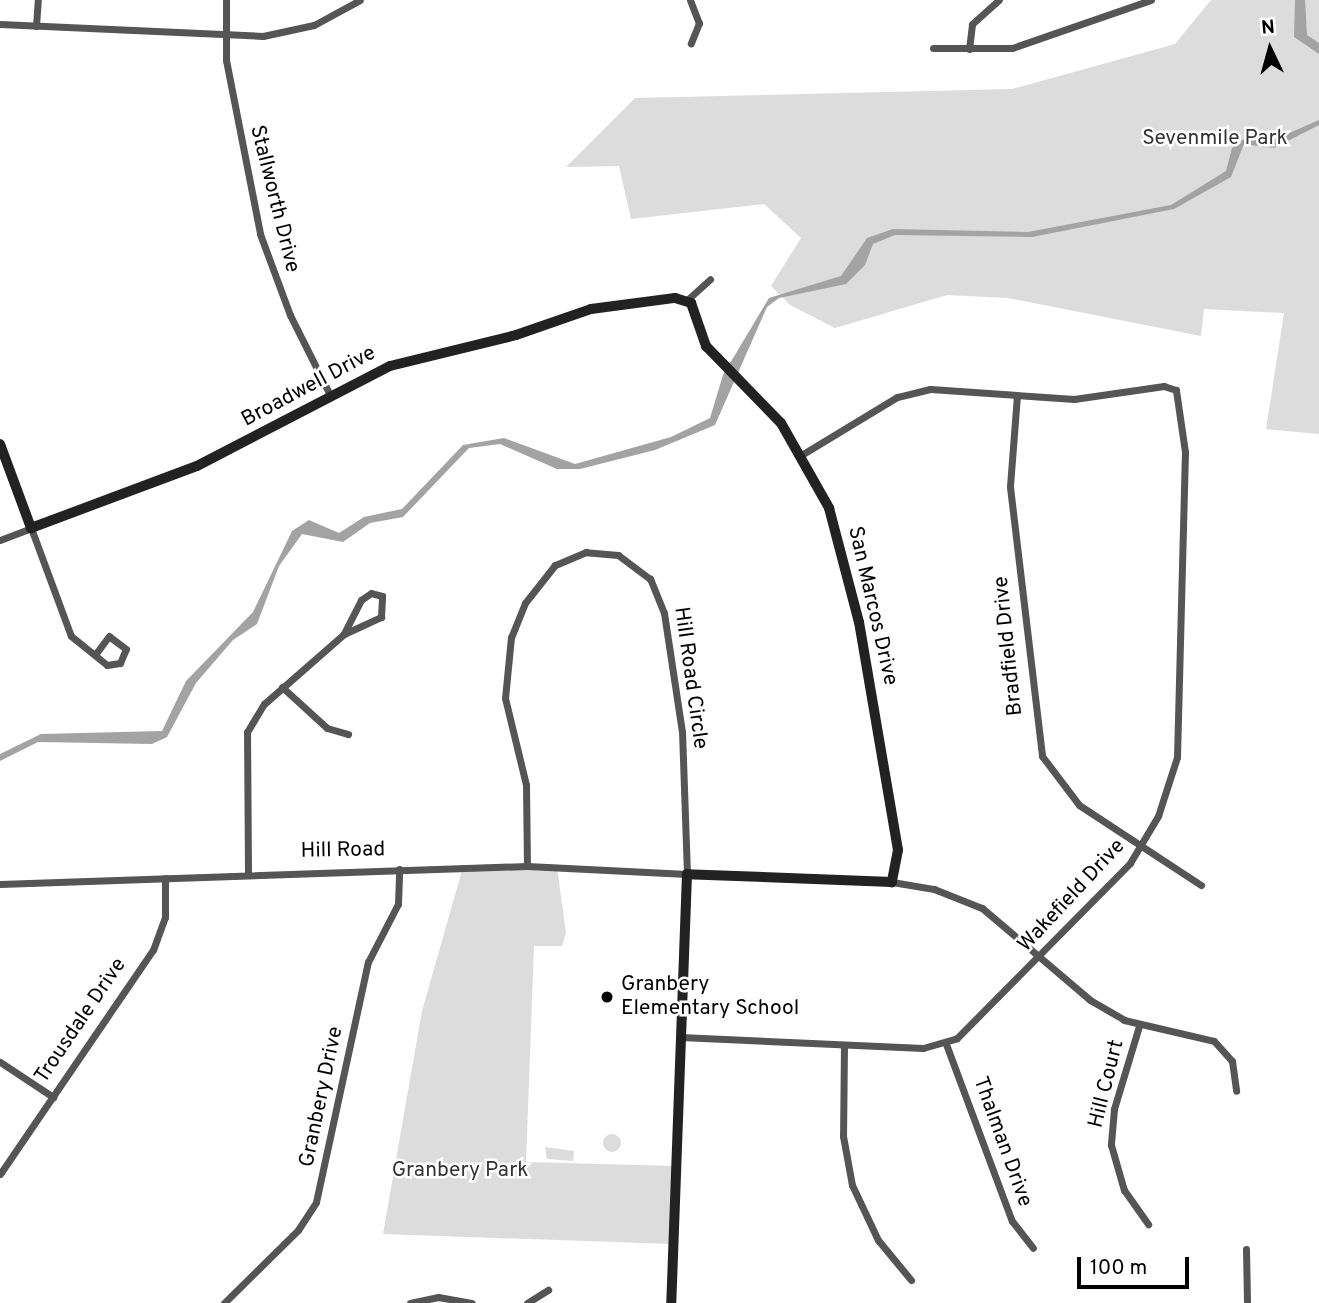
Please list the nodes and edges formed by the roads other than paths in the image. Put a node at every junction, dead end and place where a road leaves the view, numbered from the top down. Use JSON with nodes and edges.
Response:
{"nodes":[{"id":1,"x":38,"y":0,"type":"edge"},
{"id":2,"x":226,"y":0,"type":"edge"},
{"id":3,"x":360,"y":0,"type":"edge"},
{"id":4,"x":690,"y":0,"type":"edge"},
{"id":5,"x":999,"y":0,"type":"edge"},
{"id":6,"x":1151,"y":0,"type":"edge"},
{"id":7,"x":0,"y":24,"type":"edge"},
{"id":8,"x":36,"y":26,"type":"junction"},
{"id":9,"x":226,"y":36,"type":"junction"},
{"id":10,"x":691,"y":43,"type":"dead end"},
{"id":11,"x":933,"y":48,"type":"dead end"},
{"id":12,"x":970,"y":49,"type":"junction"},
{"id":13,"x":710,"y":279,"type":"dead end"},
{"id":14,"x":687,"y":300,"type":"junction"},
{"id":15,"x":330,"y":395,"type":"junction"},
{"id":16,"x":1017,"y":395,"type":"junction"},
{"id":17,"x":0,"y":444,"type":"edge"},
{"id":18,"x":803,"y":454,"type":"junction"},
{"id":19,"x":31,"y":528,"type":"junction"},
{"id":20,"x":0,"y":540,"type":"edge"},
{"id":21,"x":344,"y":634,"type":"junction"},
{"id":22,"x":96,"y":653,"type":"junction"},
{"id":23,"x":282,"y":687,"type":"junction"},
{"id":24,"x":348,"y":734,"type":"dead end"},
{"id":25,"x":1142,"y":845,"type":"junction"},
{"id":26,"x":527,"y":866,"type":"junction"},
{"id":27,"x":399,"y":869,"type":"junction"},
{"id":28,"x":248,"y":872,"type":"junction"},
{"id":29,"x":687,"y":874,"type":"junction"},
{"id":30,"x":165,"y":878,"type":"junction"},
{"id":31,"x":892,"y":882,"type":"junction"},
{"id":32,"x":0,"y":884,"type":"edge"},
{"id":33,"x":1201,"y":885,"type":"dead end"},
{"id":34,"x":1042,"y":956,"type":"junction"},
{"id":35,"x":1139,"y":1026,"type":"junction"},
{"id":36,"x":680,"y":1037,"type":"junction"},
{"id":37,"x":946,"y":1044,"type":"junction"},
{"id":38,"x":844,"y":1045,"type":"junction"},
{"id":39,"x":0,"y":1062,"type":"edge"},
{"id":40,"x":1236,"y":1091,"type":"dead end"},
{"id":41,"x":53,"y":1097,"type":"junction"},
{"id":42,"x":0,"y":1174,"type":"edge"},
{"id":43,"x":1148,"y":1224,"type":"dead end"},
{"id":44,"x":1033,"y":1248,"type":"dead end"},
{"id":45,"x":1246,"y":1249,"type":"dead end"},
{"id":46,"x":911,"y":1280,"type":"dead end"},
{"id":47,"x":548,"y":1290,"type":"dead end"},
{"id":48,"x":224,"y":1303,"type":"edge"},
{"id":49,"x":410,"y":1303,"type":"edge"},
{"id":50,"x":471,"y":1303,"type":"edge"},
{"id":51,"x":527,"y":1303,"type":"edge"},
{"id":52,"x":671,"y":1303,"type":"edge"},
{"id":53,"x":1247,"y":1303,"type":"edge"}],
"edges":[{"from":1,"to":8,"type":"street"},
{"from":2,"to":9,"type":"street","name":"Stallworth Drive"},
{"from":3,"to":9,"type":"street"},
{"from":4,"to":10,"type":"street"},
{"from":5,"to":12,"type":"street"},
{"from":6,"to":12,"type":"street"},
{"from":7,"to":8,"type":"street"},
{"from":8,"to":9,"type":"street"},
{"from":9,"to":15,"type":"street","name":"Stallworth Drive"},
{"from":11,"to":12,"type":"street"},
{"from":13,"to":14,"type":"street"},
{"from":14,"to":15,"type":"street","name":"Broadwell Drive"},
{"from":14,"to":18,"type":"street","name":"San Marcos Drive"},
{"from":15,"to":19,"type":"street","name":"Broadwell Drive"},
{"from":16,"to":18,"type":"street"},
{"from":16,"to":25,"type":"street","name":"Bradfield Drive"},
{"from":16,"to":25,"type":"street","name":"Wakefield Drive"},
{"from":17,"to":19,"type":"street"},
{"from":18,"to":31,"type":"street","name":"San Marcos Drive"},
{"from":19,"to":20,"type":"street","name":"Broadwell Drive"},
{"from":19,"to":22,"type":"street"},
{"from":21,"to":21,"type":"street"},
{"from":21,"to":23,"type":"street"},
{"from":22,"to":22,"type":"street"},
{"from":23,"to":24,"type":"street"},
{"from":23,"to":28,"type":"street"},
{"from":25,"to":33,"type":"street","name":"Bradfield Drive"},
{"from":25,"to":34,"type":"street","name":"Wakefield Drive"},
{"from":26,"to":27,"type":"street","name":"Hill Road"},
{"from":26,"to":29,"type":"street","name":"Hill Road"},
{"from":26,"to":29,"type":"street","name":"Hill Road Circle"},
{"from":27,"to":28,"type":"street","name":"Hill Road"},
{"from":27,"to":48,"type":"street","name":"Granbery Drive"},
{"from":28,"to":30,"type":"street","name":"Hill Road"},
{"from":29,"to":31,"type":"street","name":"Hill Road"},
{"from":29,"to":36,"type":"street"},
{"from":30,"to":32,"type":"street","name":"Hill Road"},
{"from":30,"to":41,"type":"street","name":"Trousdale Drive"},
{"from":31,"to":34,"type":"street","name":"Hill Road"},
{"from":34,"to":35,"type":"street","name":"Hill Court"},
{"from":34,"to":37,"type":"street","name":"Wakefield Drive"},
{"from":35,"to":40,"type":"street","name":"Hill Court"},
{"from":35,"to":43,"type":"street","name":"Hill Court"},
{"from":36,"to":38,"type":"street"},
{"from":36,"to":52,"type":"street"},
{"from":37,"to":38,"type":"street"},
{"from":37,"to":44,"type":"street","name":"Thalman Drive"},
{"from":38,"to":46,"type":"street"},
{"from":39,"to":41,"type":"street"},
{"from":41,"to":42,"type":"street","name":"Trousdale Drive"},
{"from":45,"to":53,"type":"street"},
{"from":47,"to":51,"type":"street"},
{"from":49,"to":50,"type":"street"}]}
